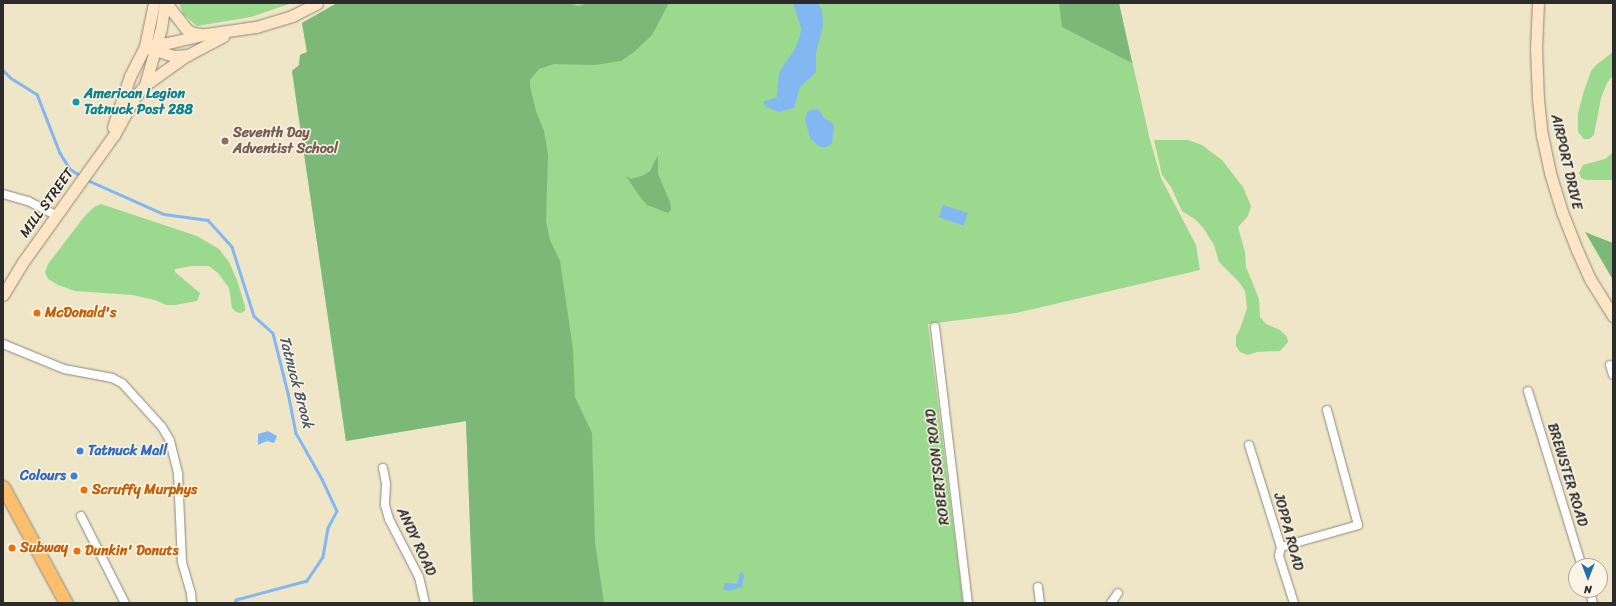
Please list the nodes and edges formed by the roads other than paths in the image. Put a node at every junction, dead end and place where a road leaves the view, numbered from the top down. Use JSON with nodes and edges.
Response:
{"nodes":[{"id":1,"x":154,"y":3,"type":"edge"},
{"id":2,"x":166,"y":3,"type":"edge"},
{"id":3,"x":317,"y":3,"type":"edge"},
{"id":4,"x":1538,"y":3,"type":"edge"},
{"id":5,"x":232,"y":32,"type":"junction"},
{"id":6,"x":206,"y":34,"type":"junction"},
{"id":7,"x":152,"y":47,"type":"junction"},
{"id":8,"x":188,"y":54,"type":"junction"},
{"id":9,"x":145,"y":85,"type":"junction"},
{"id":10,"x":104,"y":150,"type":"junction"},
{"id":11,"x":3,"y":194,"type":"edge"},
{"id":12,"x":56,"y":215,"type":"junction"},
{"id":13,"x":3,"y":295,"type":"edge"},
{"id":14,"x":1613,"y":316,"type":"edge"},
{"id":15,"x":935,"y":327,"type":"dead end"},
{"id":16,"x":3,"y":344,"type":"edge"},
{"id":17,"x":1610,"y":365,"type":"dead end"},
{"id":18,"x":1613,"y":375,"type":"edge"},
{"id":19,"x":1528,"y":391,"type":"dead end"},
{"id":20,"x":1327,"y":410,"type":"dead end"},
{"id":21,"x":1249,"y":445,"type":"dead end"},
{"id":22,"x":383,"y":468,"type":"dead end"},
{"id":23,"x":3,"y":487,"type":"edge"},
{"id":24,"x":81,"y":516,"type":"dead end"},
{"id":25,"x":1281,"y":547,"type":"junction"},
{"id":26,"x":1580,"y":558,"type":"edge"},
{"id":27,"x":1038,"y":587,"type":"dead end"},
{"id":28,"x":1118,"y":594,"type":"dead end"},
{"id":29,"x":66,"y":603,"type":"edge"},
{"id":30,"x":125,"y":603,"type":"edge"},
{"id":31,"x":192,"y":603,"type":"edge"},
{"id":32,"x":425,"y":603,"type":"edge"},
{"id":33,"x":968,"y":603,"type":"edge"},
{"id":34,"x":1040,"y":603,"type":"edge"},
{"id":35,"x":1111,"y":603,"type":"edge"},
{"id":36,"x":1294,"y":603,"type":"edge"}],
"edges":[{"from":1,"to":7,"type":"main road","name":"MILL STREET"},
{"from":2,"to":6,"type":"main road"},
{"from":2,"to":7,"type":"main road","name":"MILL STREET"},
{"from":3,"to":5,"type":"main road"},
{"from":4,"to":14,"type":"main road","name":"AIRPORT DRIVE"},
{"from":5,"to":6,"type":"main road"},
{"from":5,"to":8,"type":"main road"},
{"from":6,"to":7,"type":"main road"},
{"from":7,"to":8,"type":"main road"},
{"from":7,"to":9,"type":"main road","name":"MILL STREET"},
{"from":7,"to":10,"type":"main road","name":"MILL STREET"},
{"from":8,"to":9,"type":"main road"},
{"from":9,"to":10,"type":"main road","name":"MILL STREET"},
{"from":10,"to":12,"type":"main road","name":"MILL STREET"},
{"from":11,"to":12,"type":"street"},
{"from":12,"to":13,"type":"main road","name":"MILL STREET"},
{"from":15,"to":33,"type":"street","name":"ROBERTSON ROAD"},
{"from":16,"to":31,"type":"street"},
{"from":17,"to":18,"type":"street"},
{"from":19,"to":26,"type":"street","name":"BREWSTER ROAD"},
{"from":20,"to":25,"type":"street"},
{"from":21,"to":25,"type":"street","name":"JOPPA ROAD"},
{"from":22,"to":32,"type":"street","name":"ANDY ROAD"},
{"from":23,"to":29,"type":"main road"},
{"from":24,"to":30,"type":"street"},
{"from":25,"to":36,"type":"street","name":"JOPPA ROAD"},
{"from":27,"to":34,"type":"street"},
{"from":28,"to":35,"type":"street"}]}
